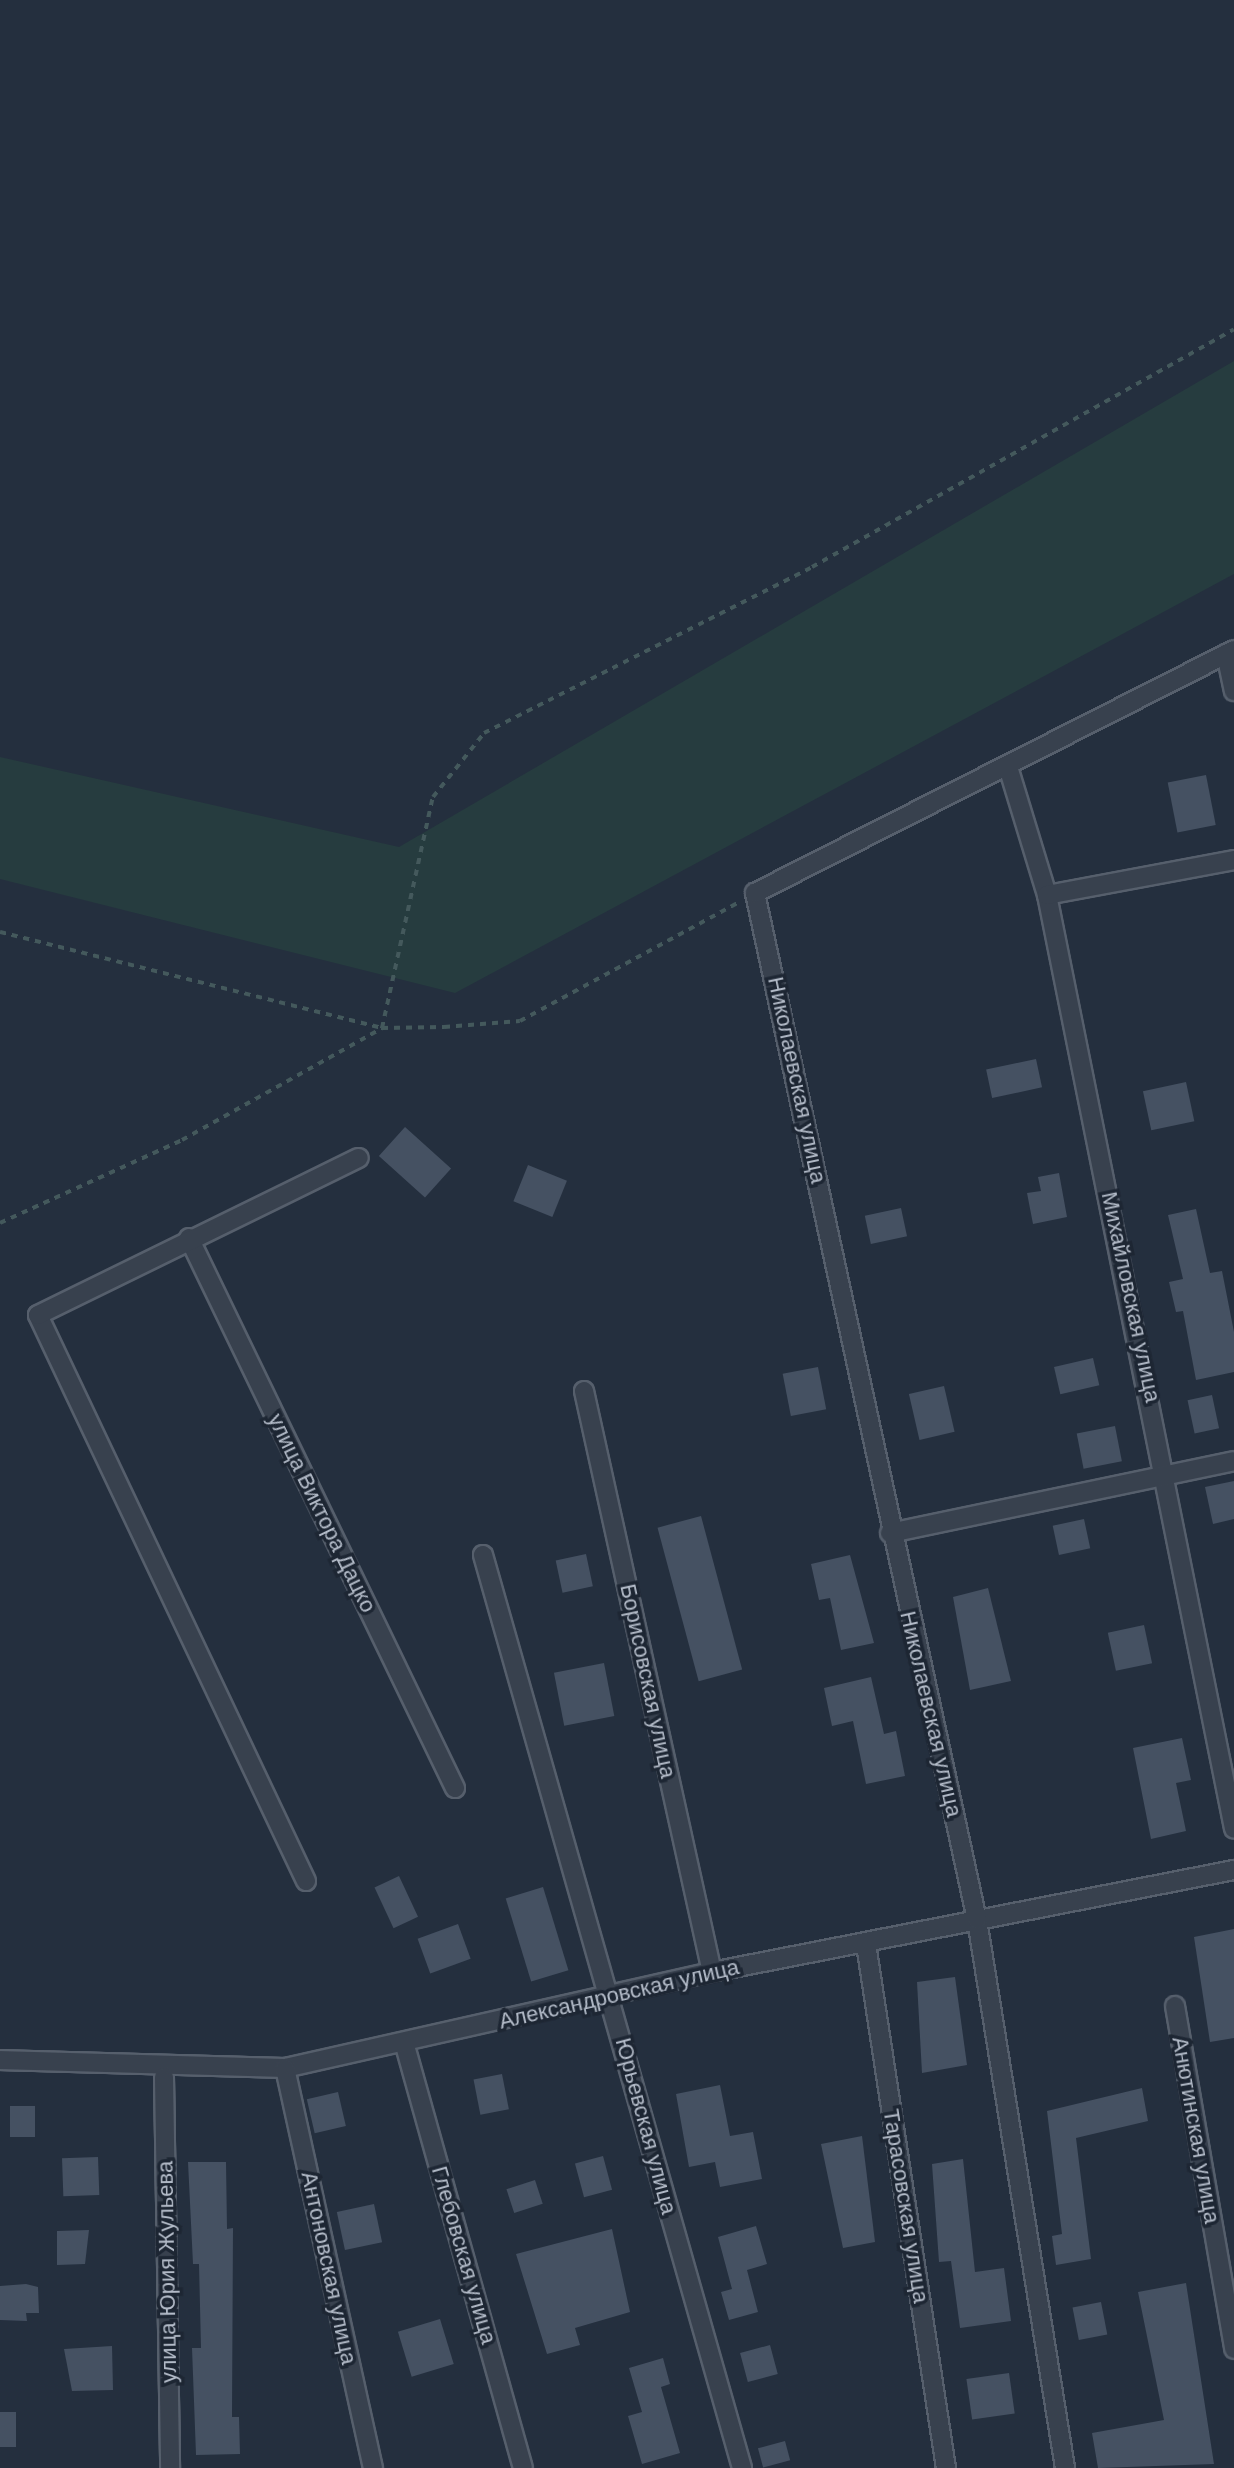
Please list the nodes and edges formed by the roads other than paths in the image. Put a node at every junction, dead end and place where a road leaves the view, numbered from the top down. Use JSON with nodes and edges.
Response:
{"nodes":[{"id":1,"x":1230,"y":652,"type":"edge"},
{"id":2,"x":1234,"y":691,"type":"edge"},
{"id":3,"x":1009,"y":770,"type":"junction"},
{"id":4,"x":1234,"y":860,"type":"edge"},
{"id":5,"x":1047,"y":895,"type":"junction"},
{"id":6,"x":359,"y":1158,"type":"dead end"},
{"id":7,"x":189,"y":1238,"type":"junction"},
{"id":8,"x":584,"y":1391,"type":"dead end"},
{"id":9,"x":1234,"y":1461,"type":"edge"},
{"id":10,"x":1168,"y":1475,"type":"junction"},
{"id":11,"x":890,"y":1533,"type":"junction"},
{"id":12,"x":483,"y":1555,"type":"dead end"},
{"id":13,"x":455,"y":1788,"type":"dead end"},
{"id":14,"x":1234,"y":1828,"type":"edge"},
{"id":15,"x":1234,"y":1870,"type":"edge"},
{"id":16,"x":306,"y":1881,"type":"dead end"},
{"id":17,"x":977,"y":1920,"type":"junction"},
{"id":18,"x":866,"y":1944,"type":"junction"},
{"id":19,"x":712,"y":1972,"type":"junction"},
{"id":20,"x":612,"y":1995,"type":"junction"},
{"id":21,"x":1175,"y":2006,"type":"dead end"},
{"id":22,"x":404,"y":2042,"type":"junction"},
{"id":23,"x":0,"y":2060,"type":"edge"},
{"id":24,"x":285,"y":2068,"type":"junction"},
{"id":25,"x":164,"y":2077,"type":"dead end"},
{"id":26,"x":1234,"y":2349,"type":"edge"},
{"id":27,"x":170,"y":2468,"type":"edge"},
{"id":28,"x":373,"y":2468,"type":"edge"},
{"id":29,"x":523,"y":2468,"type":"edge"},
{"id":30,"x":742,"y":2468,"type":"edge"},
{"id":31,"x":946,"y":2468,"type":"edge"},
{"id":32,"x":1065,"y":2468,"type":"edge"}],
"edges":[{"from":1,"to":2,"type":"street"},
{"from":1,"to":3,"type":"street"},
{"from":3,"to":5,"type":"street","name":"Михайловская улица"},
{"from":3,"to":11,"type":"street","name":"Николаевская улица"},
{"from":4,"to":5,"type":"street"},
{"from":5,"to":10,"type":"street","name":"Михайловская улица"},
{"from":6,"to":7,"type":"street"},
{"from":7,"to":13,"type":"street","name":"улица Виктора Дацко"},
{"from":7,"to":16,"type":"street"},
{"from":8,"to":19,"type":"street","name":"Борисовская улица"},
{"from":9,"to":10,"type":"street"},
{"from":10,"to":11,"type":"street"},
{"from":10,"to":14,"type":"street","name":"Михайловская улица"},
{"from":11,"to":17,"type":"street","name":"Николаевская улица"},
{"from":12,"to":20,"type":"street","name":"Юрьевская улица"},
{"from":15,"to":17,"type":"street","name":"Александровская улица"},
{"from":17,"to":18,"type":"street","name":"Александровская улица"},
{"from":17,"to":32,"type":"street","name":"Николаевская улица"},
{"from":18,"to":19,"type":"street","name":"Александровская улица"},
{"from":18,"to":31,"type":"street","name":"Тарасовская улица"},
{"from":19,"to":20,"type":"street","name":"Александровская улица"},
{"from":20,"to":22,"type":"street","name":"Александровская улица"},
{"from":20,"to":30,"type":"street","name":"Юрьевская улица"},
{"from":21,"to":26,"type":"street","name":"Анютинская улица"},
{"from":22,"to":24,"type":"street","name":"Александровская улица"},
{"from":22,"to":29,"type":"street","name":"Глебовская улица"},
{"from":23,"to":24,"type":"street","name":"Александровская улица"},
{"from":24,"to":28,"type":"street","name":"Антоновская улица"},
{"from":25,"to":27,"type":"street","name":"улица Юрия Жульева"}]}
